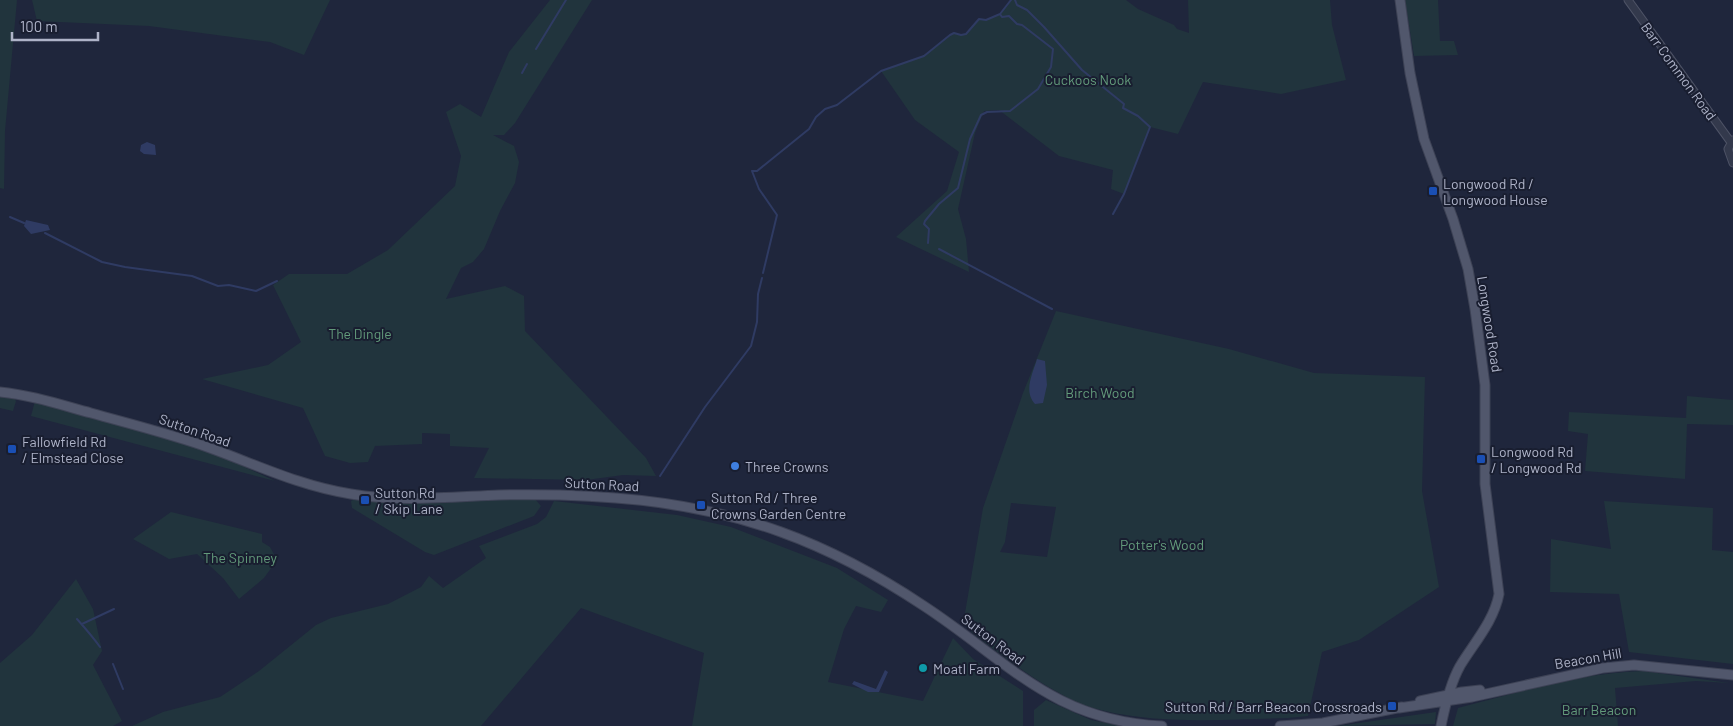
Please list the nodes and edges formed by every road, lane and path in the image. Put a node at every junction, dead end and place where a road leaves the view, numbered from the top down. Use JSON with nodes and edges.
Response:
{"nodes":[{"id":1,"x":1400,"y":0,"type":"edge"},
{"id":2,"x":1628,"y":0,"type":"edge"},
{"id":3,"x":1732,"y":141,"type":"edge"},
{"id":4,"x":1733,"y":163,"type":"edge"},
{"id":5,"x":0,"y":392,"type":"edge"},
{"id":6,"x":1733,"y":674,"type":"edge"},
{"id":7,"x":1451,"y":697,"type":"junction"},
{"id":8,"x":1162,"y":726,"type":"edge"},
{"id":9,"x":1280,"y":726,"type":"edge"},
{"id":10,"x":1441,"y":726,"type":"edge"},
{"id":11,"x":1446,"y":726,"type":"edge"}],
"edges":[{"from":1,"to":7,"type":"main road","name":"Longwood Road"},
{"from":2,"to":3,"type":"street","name":"Barr Common Road"},
{"from":3,"to":4,"type":"street"},
{"from":5,"to":8,"type":"main road","name":"Sutton Road"},
{"from":6,"to":7,"type":"main road","name":"Beacon Hill"},
{"from":7,"to":9,"type":"main road"},
{"from":7,"to":10,"type":"main road"},
{"from":7,"to":11,"type":"main road"}]}
